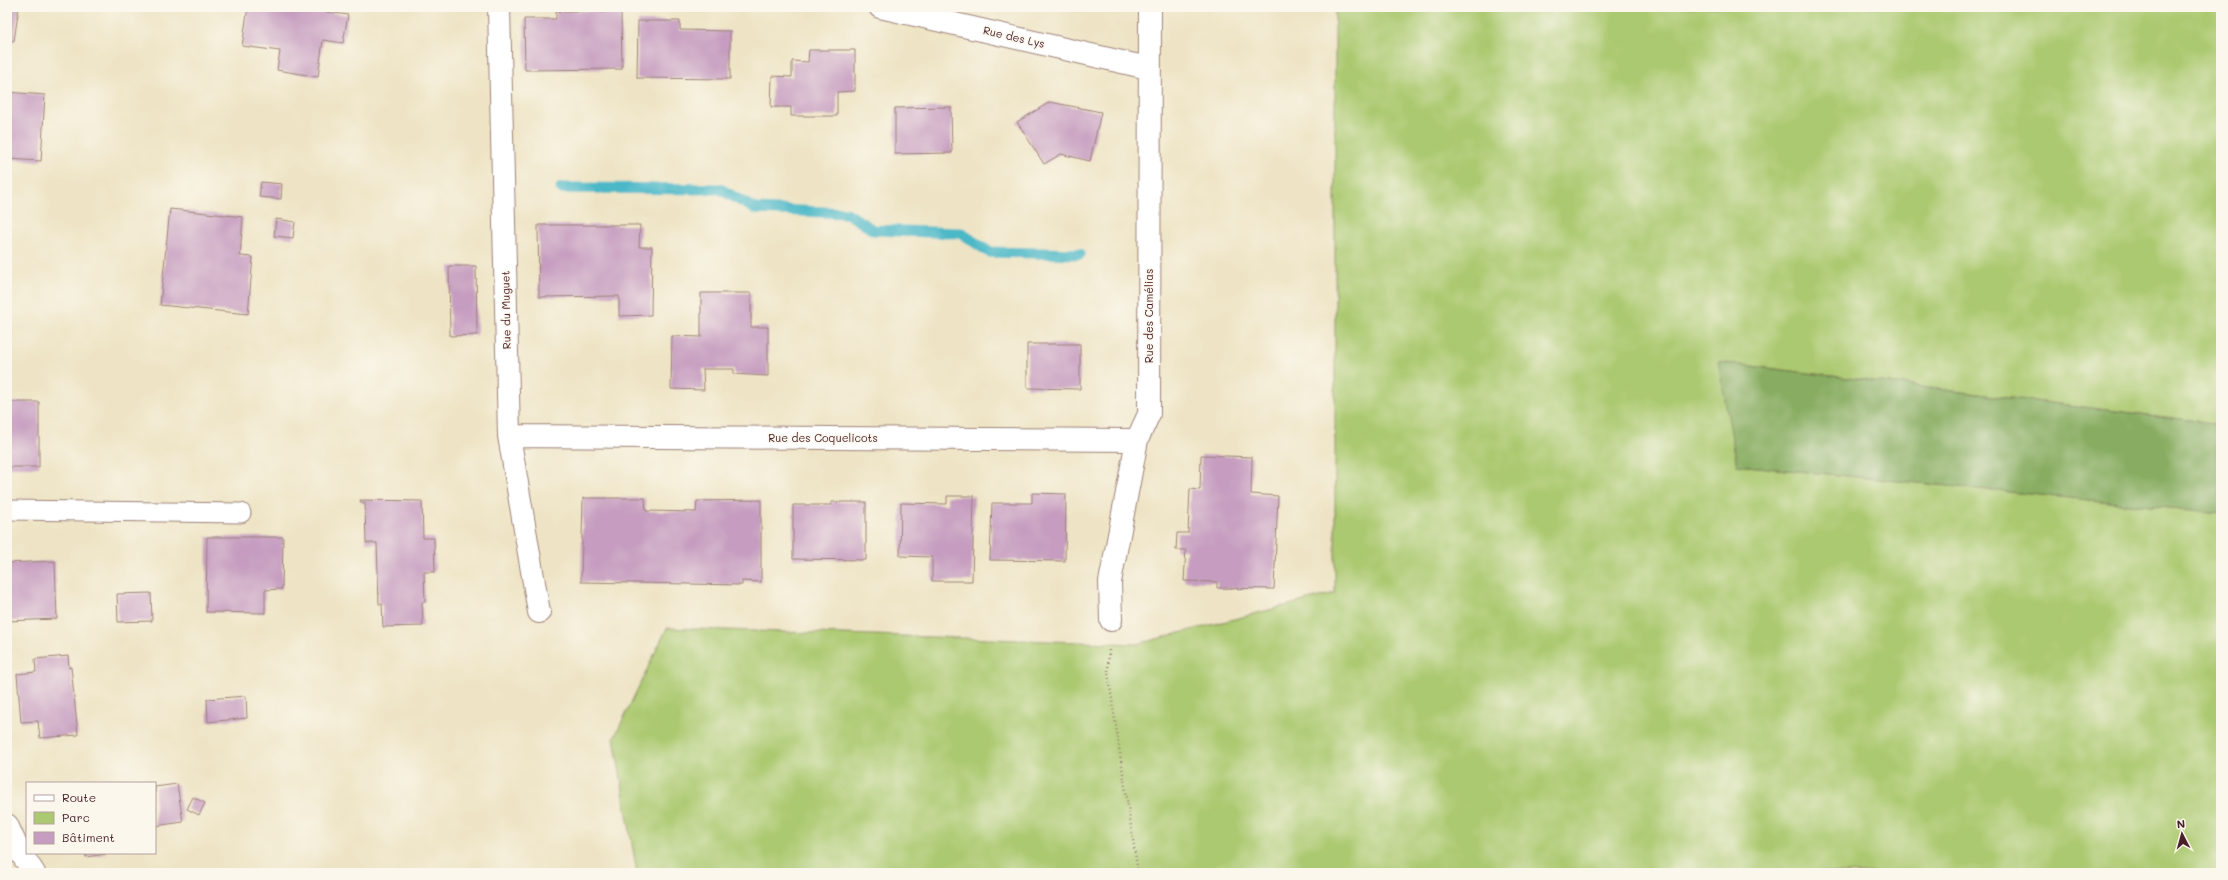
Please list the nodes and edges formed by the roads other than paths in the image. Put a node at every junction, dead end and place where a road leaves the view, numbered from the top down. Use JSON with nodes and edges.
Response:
{"nodes":[{"id":1,"x":499,"y":7,"type":"edge"},
{"id":2,"x":880,"y":7,"type":"edge"},
{"id":3,"x":1150,"y":7,"type":"edge"},
{"id":4,"x":1148,"y":68,"type":"junction"},
{"id":5,"x":509,"y":436,"type":"junction"},
{"id":6,"x":1137,"y":440,"type":"junction"},
{"id":7,"x":7,"y":510,"type":"edge"},
{"id":8,"x":241,"y":513,"type":"dead end"},
{"id":9,"x":539,"y":612,"type":"dead end"},
{"id":10,"x":1111,"y":620,"type":"road end"},
{"id":11,"x":7,"y":825,"type":"edge"},
{"id":12,"x":34,"y":873,"type":"edge"}],
"edges":[{"from":1,"to":5,"type":"street","name":"Rue du Muguet"},
{"from":2,"to":4,"type":"street","name":"Rue des Lys"},
{"from":3,"to":4,"type":"street","name":"Rue des Camélias"},
{"from":4,"to":6,"type":"street","name":"Rue des Camélias"},
{"from":5,"to":6,"type":"street","name":"Rue des Coquelicots"},
{"from":5,"to":9,"type":"street","name":"Rue du Muguet"},
{"from":6,"to":10,"type":"street","name":"Rue des Camélias"},
{"from":7,"to":8,"type":"lane"},
{"from":11,"to":12,"type":"street"}]}
